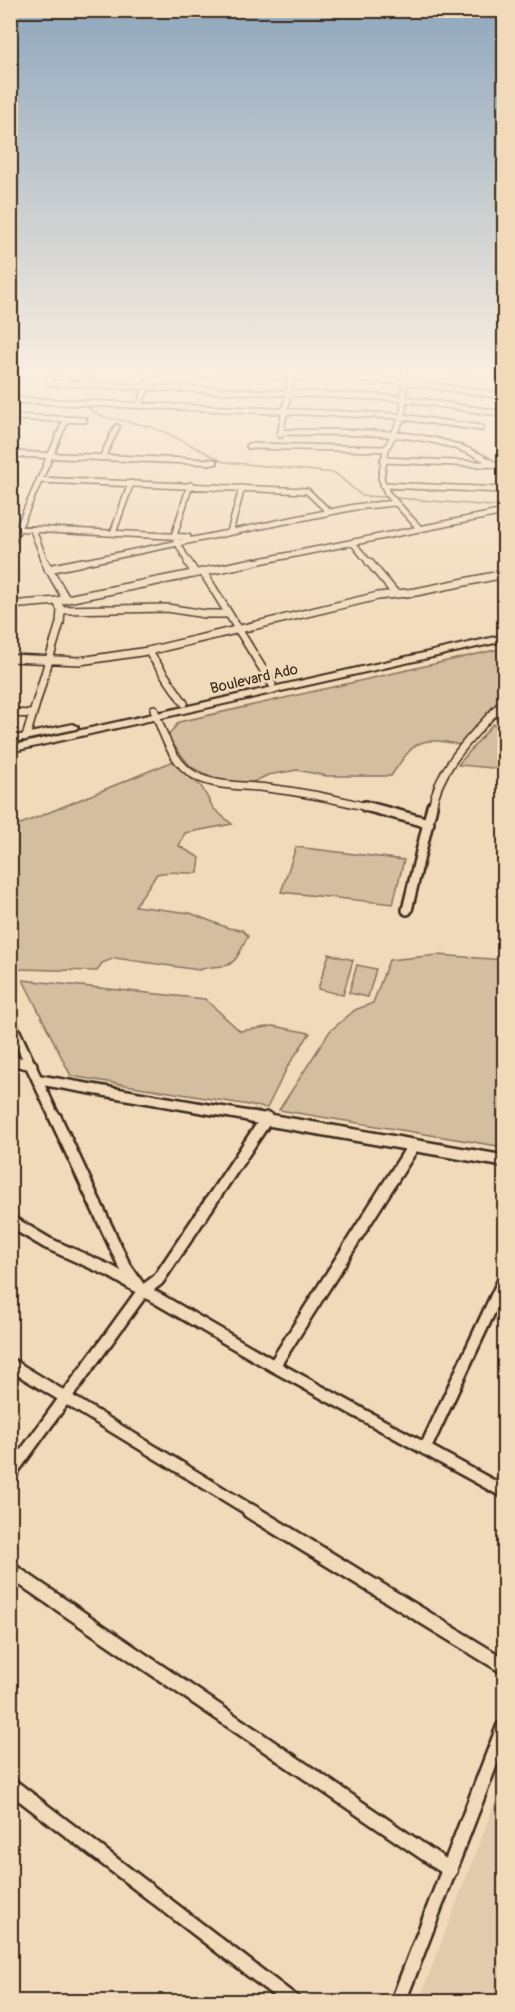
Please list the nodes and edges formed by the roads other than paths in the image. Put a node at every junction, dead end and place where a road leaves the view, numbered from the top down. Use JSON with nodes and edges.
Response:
{"nodes":[{"id":1,"x":46,"y":464,"type":"edge"},
{"id":2,"x":382,"y":464,"type":"edge"},
{"id":3,"x":470,"y":464,"type":"edge"},
{"id":4,"x":495,"y":465,"type":"joint"},
{"id":5,"x":504,"y":465,"type":"edge"},
{"id":6,"x":39,"y":480,"type":"junction"},
{"id":7,"x":131,"y":483,"type":"junction"},
{"id":8,"x":190,"y":485,"type":"junction"},
{"id":9,"x":383,"y":486,"type":"junction"},
{"id":10,"x":242,"y":488,"type":"junction"},
{"id":11,"x":504,"y":490,"type":"edge"},
{"id":12,"x":395,"y":503,"type":"junction"},
{"id":13,"x":329,"y":512,"type":"junction"},
{"id":14,"x":504,"y":512,"type":"edge"},
{"id":15,"x":10,"y":528,"type":"edge"},
{"id":16,"x":19,"y":529,"type":"junction"},
{"id":17,"x":420,"y":529,"type":"junction"},
{"id":18,"x":33,"y":530,"type":"junction"},
{"id":19,"x":230,"y":532,"type":"junction"},
{"id":20,"x":113,"y":534,"type":"junction"},
{"id":21,"x":175,"y":540,"type":"junction"},
{"id":22,"x":353,"y":543,"type":"junction"},
{"id":23,"x":10,"y":547,"type":"edge"},
{"id":24,"x":48,"y":568,"type":"junction"},
{"id":25,"x":199,"y":572,"type":"junction"},
{"id":26,"x":504,"y":574,"type":"edge"},
{"id":27,"x":395,"y":593,"type":"junction"},
{"id":28,"x":87,"y":595,"type":"junction"},
{"id":29,"x":66,"y":599,"type":"junction"},
{"id":30,"x":57,"y":601,"type":"junction"},
{"id":31,"x":10,"y":605,"type":"edge"},
{"id":32,"x":60,"y":610,"type":"junction"},
{"id":33,"x":93,"y":610,"type":"junction"},
{"id":34,"x":228,"y":614,"type":"junction"},
{"id":35,"x":237,"y":628,"type":"junction"},
{"id":36,"x":504,"y":631,"type":"edge"},
{"id":37,"x":504,"y":638,"type":"edge"},
{"id":38,"x":148,"y":651,"type":"junction"},
{"id":39,"x":10,"y":658,"type":"edge"},
{"id":40,"x":48,"y":660,"type":"junction"},
{"id":41,"x":272,"y":684,"type":"junction"},
{"id":42,"x":504,"y":701,"type":"edge"},
{"id":43,"x":184,"y":703,"type":"junction"},
{"id":44,"x":496,"y":711,"type":"junction"},
{"id":45,"x":10,"y":713,"type":"edge"},
{"id":46,"x":156,"y":713,"type":"junction"},
{"id":47,"x":32,"y":714,"type":"junction"},
{"id":48,"x":504,"y":722,"type":"edge"},
{"id":49,"x":26,"y":737,"type":"junction"},
{"id":50,"x":10,"y":740,"type":"edge"},
{"id":51,"x":10,"y":749,"type":"edge"},
{"id":52,"x":429,"y":823,"type":"junction"},
{"id":53,"x":407,"y":910,"type":"dead end"},
{"id":54,"x":10,"y":1021,"type":"edge"},
{"id":55,"x":10,"y":1060,"type":"edge"},
{"id":56,"x":32,"y":1065,"type":"junction"},
{"id":57,"x":40,"y":1080,"type":"junction"},
{"id":58,"x":267,"y":1118,"type":"junction"},
{"id":59,"x":414,"y":1146,"type":"junction"},
{"id":60,"x":504,"y":1161,"type":"edge"},
{"id":61,"x":10,"y":1221,"type":"edge"},
{"id":62,"x":504,"y":1280,"type":"edge"},
{"id":63,"x":143,"y":1291,"type":"junction"},
{"id":64,"x":10,"y":1364,"type":"edge"},
{"id":65,"x":274,"y":1366,"type":"junction"},
{"id":66,"x":66,"y":1398,"type":"junction"},
{"id":67,"x":426,"y":1449,"type":"junction"},
{"id":68,"x":10,"y":1474,"type":"edge"},
{"id":69,"x":504,"y":1492,"type":"edge"},
{"id":70,"x":10,"y":1569,"type":"edge"},
{"id":71,"x":504,"y":1666,"type":"edge"},
{"id":72,"x":504,"y":1727,"type":"edge"},
{"id":73,"x":10,"y":1785,"type":"edge"},
{"id":74,"x":450,"y":1870,"type":"junction"},
{"id":75,"x":293,"y":2001,"type":"edge"},
{"id":76,"x":398,"y":2001,"type":"edge"}],
"edges":[{"from":1,"to":6,"type":"street"},
{"from":2,"to":9,"type":"street"},
{"from":3,"to":4,"type":"street"},
{"from":4,"to":5,"type":"street"},
{"from":6,"to":7,"type":"street"},
{"from":6,"to":16,"type":"street"},
{"from":7,"to":8,"type":"street"},
{"from":7,"to":20,"type":"street"},
{"from":8,"to":10,"type":"street"},
{"from":8,"to":21,"type":"street"},
{"from":9,"to":11,"type":"street"},
{"from":9,"to":12,"type":"street"},
{"from":10,"to":13,"type":"street"},
{"from":10,"to":19,"type":"street"},
{"from":12,"to":13,"type":"street"},
{"from":12,"to":17,"type":"street"},
{"from":13,"to":19,"type":"street"},
{"from":14,"to":17,"type":"street"},
{"from":15,"to":16,"type":"street"},
{"from":16,"to":18,"type":"street"},
{"from":16,"to":23,"type":"street"},
{"from":17,"to":22,"type":"street"},
{"from":18,"to":20,"type":"street"},
{"from":18,"to":24,"type":"street"},
{"from":19,"to":21,"type":"street"},
{"from":20,"to":21,"type":"street"},
{"from":21,"to":24,"type":"street"},
{"from":21,"to":25,"type":"street"},
{"from":22,"to":25,"type":"street"},
{"from":22,"to":27,"type":"street"},
{"from":24,"to":29,"type":"street"},
{"from":25,"to":28,"type":"street"},
{"from":25,"to":34,"type":"street"},
{"from":26,"to":27,"type":"street"},
{"from":27,"to":35,"type":"street"},
{"from":28,"to":29,"type":"street"},
{"from":28,"to":33,"type":"street"},
{"from":29,"to":30,"type":"street"},
{"from":30,"to":31,"type":"street"},
{"from":30,"to":32,"type":"street"},
{"from":32,"to":33,"type":"street"},
{"from":32,"to":40,"type":"street"},
{"from":33,"to":34,"type":"street"},
{"from":34,"to":35,"type":"street"},
{"from":35,"to":38,"type":"street"},
{"from":35,"to":41,"type":"street"},
{"from":36,"to":41,"type":"main road","name":"Boulevard Ado"},
{"from":37,"to":46,"type":"main road","name":"Boulevard Ado"},
{"from":38,"to":40,"type":"street"},
{"from":38,"to":43,"type":"street"},
{"from":39,"to":40,"type":"street"},
{"from":40,"to":47,"type":"street"},
{"from":41,"to":43,"type":"main road","name":"Boulevard Ado"},
{"from":42,"to":44,"type":"street"},
{"from":43,"to":46,"type":"main road","name":"Boulevard Ado"},
{"from":44,"to":48,"type":"street"},
{"from":44,"to":52,"type":"street"},
{"from":45,"to":47,"type":"street"},
{"from":46,"to":49,"type":"main road","name":"Boulevard Ado"},
{"from":46,"to":51,"type":"main road","name":"Boulevard Ado"},
{"from":46,"to":52,"type":"street"},
{"from":47,"to":49,"type":"street"},
{"from":49,"to":50,"type":"main road","name":"Boulevard Ado"},
{"from":52,"to":53,"type":"street"},
{"from":54,"to":56,"type":"street"},
{"from":55,"to":56,"type":"street"},
{"from":56,"to":57,"type":"street"},
{"from":57,"to":58,"type":"street"},
{"from":57,"to":63,"type":"street"},
{"from":58,"to":59,"type":"street"},
{"from":58,"to":63,"type":"street"},
{"from":59,"to":60,"type":"street"},
{"from":59,"to":65,"type":"street"},
{"from":61,"to":63,"type":"street"},
{"from":62,"to":67,"type":"street"},
{"from":63,"to":65,"type":"street"},
{"from":63,"to":66,"type":"street"},
{"from":64,"to":66,"type":"street"},
{"from":65,"to":67,"type":"street"},
{"from":66,"to":68,"type":"street"},
{"from":66,"to":71,"type":"street"},
{"from":67,"to":69,"type":"street"},
{"from":70,"to":74,"type":"street"},
{"from":72,"to":74,"type":"street"},
{"from":73,"to":75,"type":"street"},
{"from":74,"to":76,"type":"street"}]}
